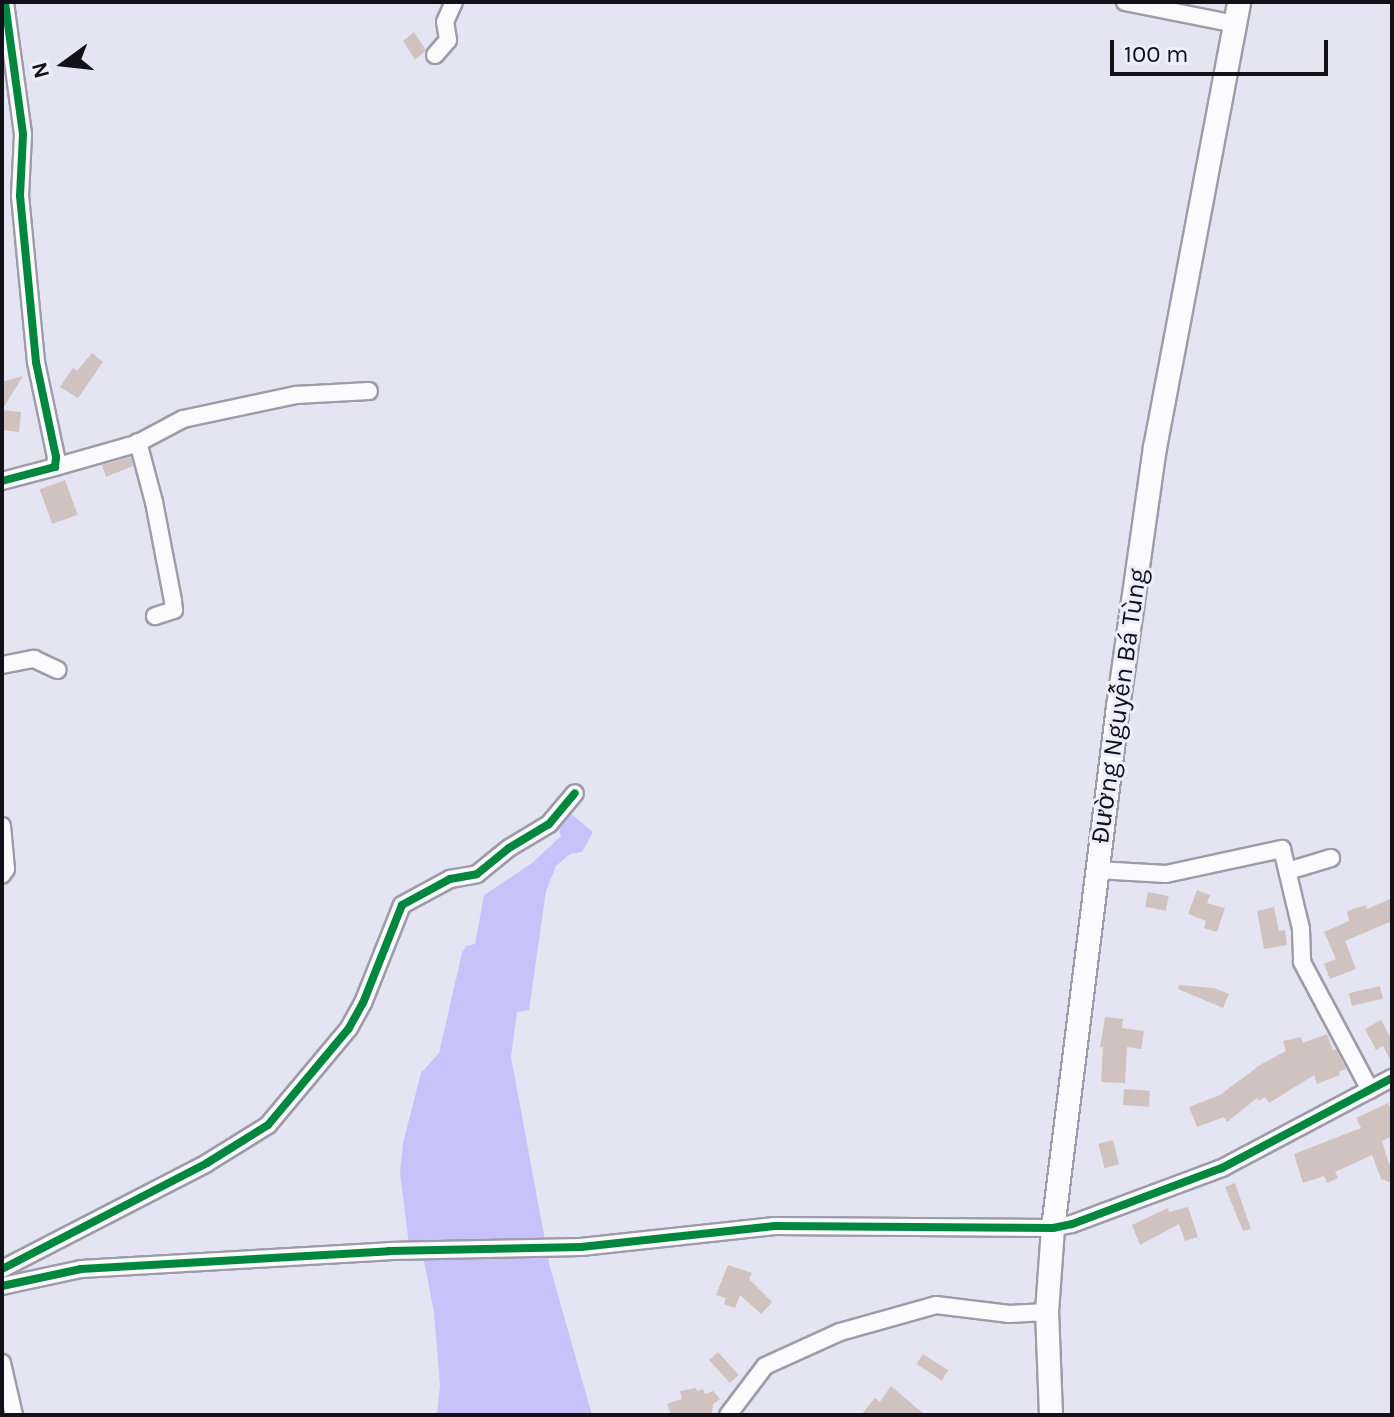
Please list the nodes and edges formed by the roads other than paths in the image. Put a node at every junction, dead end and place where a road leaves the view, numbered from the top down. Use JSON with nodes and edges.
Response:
{"nodes":[{"id":1,"x":5,"y":2,"type":"edge"},
{"id":2,"x":454,"y":2,"type":"edge"},
{"id":3,"x":1125,"y":2,"type":"edge"},
{"id":4,"x":1237,"y":13,"type":"edge"},
{"id":5,"x":435,"y":55,"type":"dead end"},
{"id":6,"x":369,"y":391,"type":"dead end"},
{"id":7,"x":138,"y":442,"type":"junction"},
{"id":8,"x":55,"y":467,"type":"junction"},
{"id":9,"x":2,"y":481,"type":"edge"},
{"id":10,"x":155,"y":616,"type":"dead end"},
{"id":11,"x":2,"y":665,"type":"edge"},
{"id":12,"x":58,"y":670,"type":"dead end"},
{"id":13,"x":575,"y":793,"type":"dead end"},
{"id":14,"x":2,"y":826,"type":"edge"},
{"id":15,"x":1331,"y":858,"type":"dead end"},
{"id":16,"x":1098,"y":865,"type":"junction"},
{"id":17,"x":1288,"y":871,"type":"junction"},
{"id":18,"x":2,"y":875,"type":"edge"},
{"id":19,"x":1392,"y":1078,"type":"edge"},
{"id":20,"x":1370,"y":1090,"type":"junction"},
{"id":21,"x":1053,"y":1228,"type":"junction"},
{"id":22,"x":2,"y":1269,"type":"edge"},
{"id":23,"x":2,"y":1286,"type":"edge"},
{"id":24,"x":1047,"y":1312,"type":"junction"},
{"id":25,"x":2,"y":1363,"type":"edge"},
{"id":26,"x":14,"y":1415,"type":"edge"},
{"id":27,"x":728,"y":1415,"type":"edge"},
{"id":28,"x":1051,"y":1415,"type":"edge"}],
"edges":[{"from":1,"to":8,"type":"street"},
{"from":2,"to":5,"type":"street"},
{"from":3,"to":4,"type":"street"},
{"from":4,"to":16,"type":"main road","name":"Đường Nguyễn Bá Tùng"},
{"from":6,"to":7,"type":"street"},
{"from":7,"to":8,"type":"street"},
{"from":7,"to":10,"type":"street"},
{"from":8,"to":9,"type":"street"},
{"from":11,"to":12,"type":"street"},
{"from":13,"to":22,"type":"street"},
{"from":14,"to":18,"type":"street"},
{"from":15,"to":17,"type":"street"},
{"from":16,"to":17,"type":"street"},
{"from":16,"to":21,"type":"main road","name":"Đường Nguyễn Bá Tùng"},
{"from":17,"to":20,"type":"street"},
{"from":19,"to":20,"type":"street"},
{"from":20,"to":21,"type":"street"},
{"from":21,"to":23,"type":"street"},
{"from":21,"to":24,"type":"main road","name":"Đường Nguyễn Bá Tùng"},
{"from":24,"to":27,"type":"street"},
{"from":24,"to":28,"type":"main road","name":"Đường Nguyễn Bá Tùng"},
{"from":25,"to":26,"type":"street"}]}
